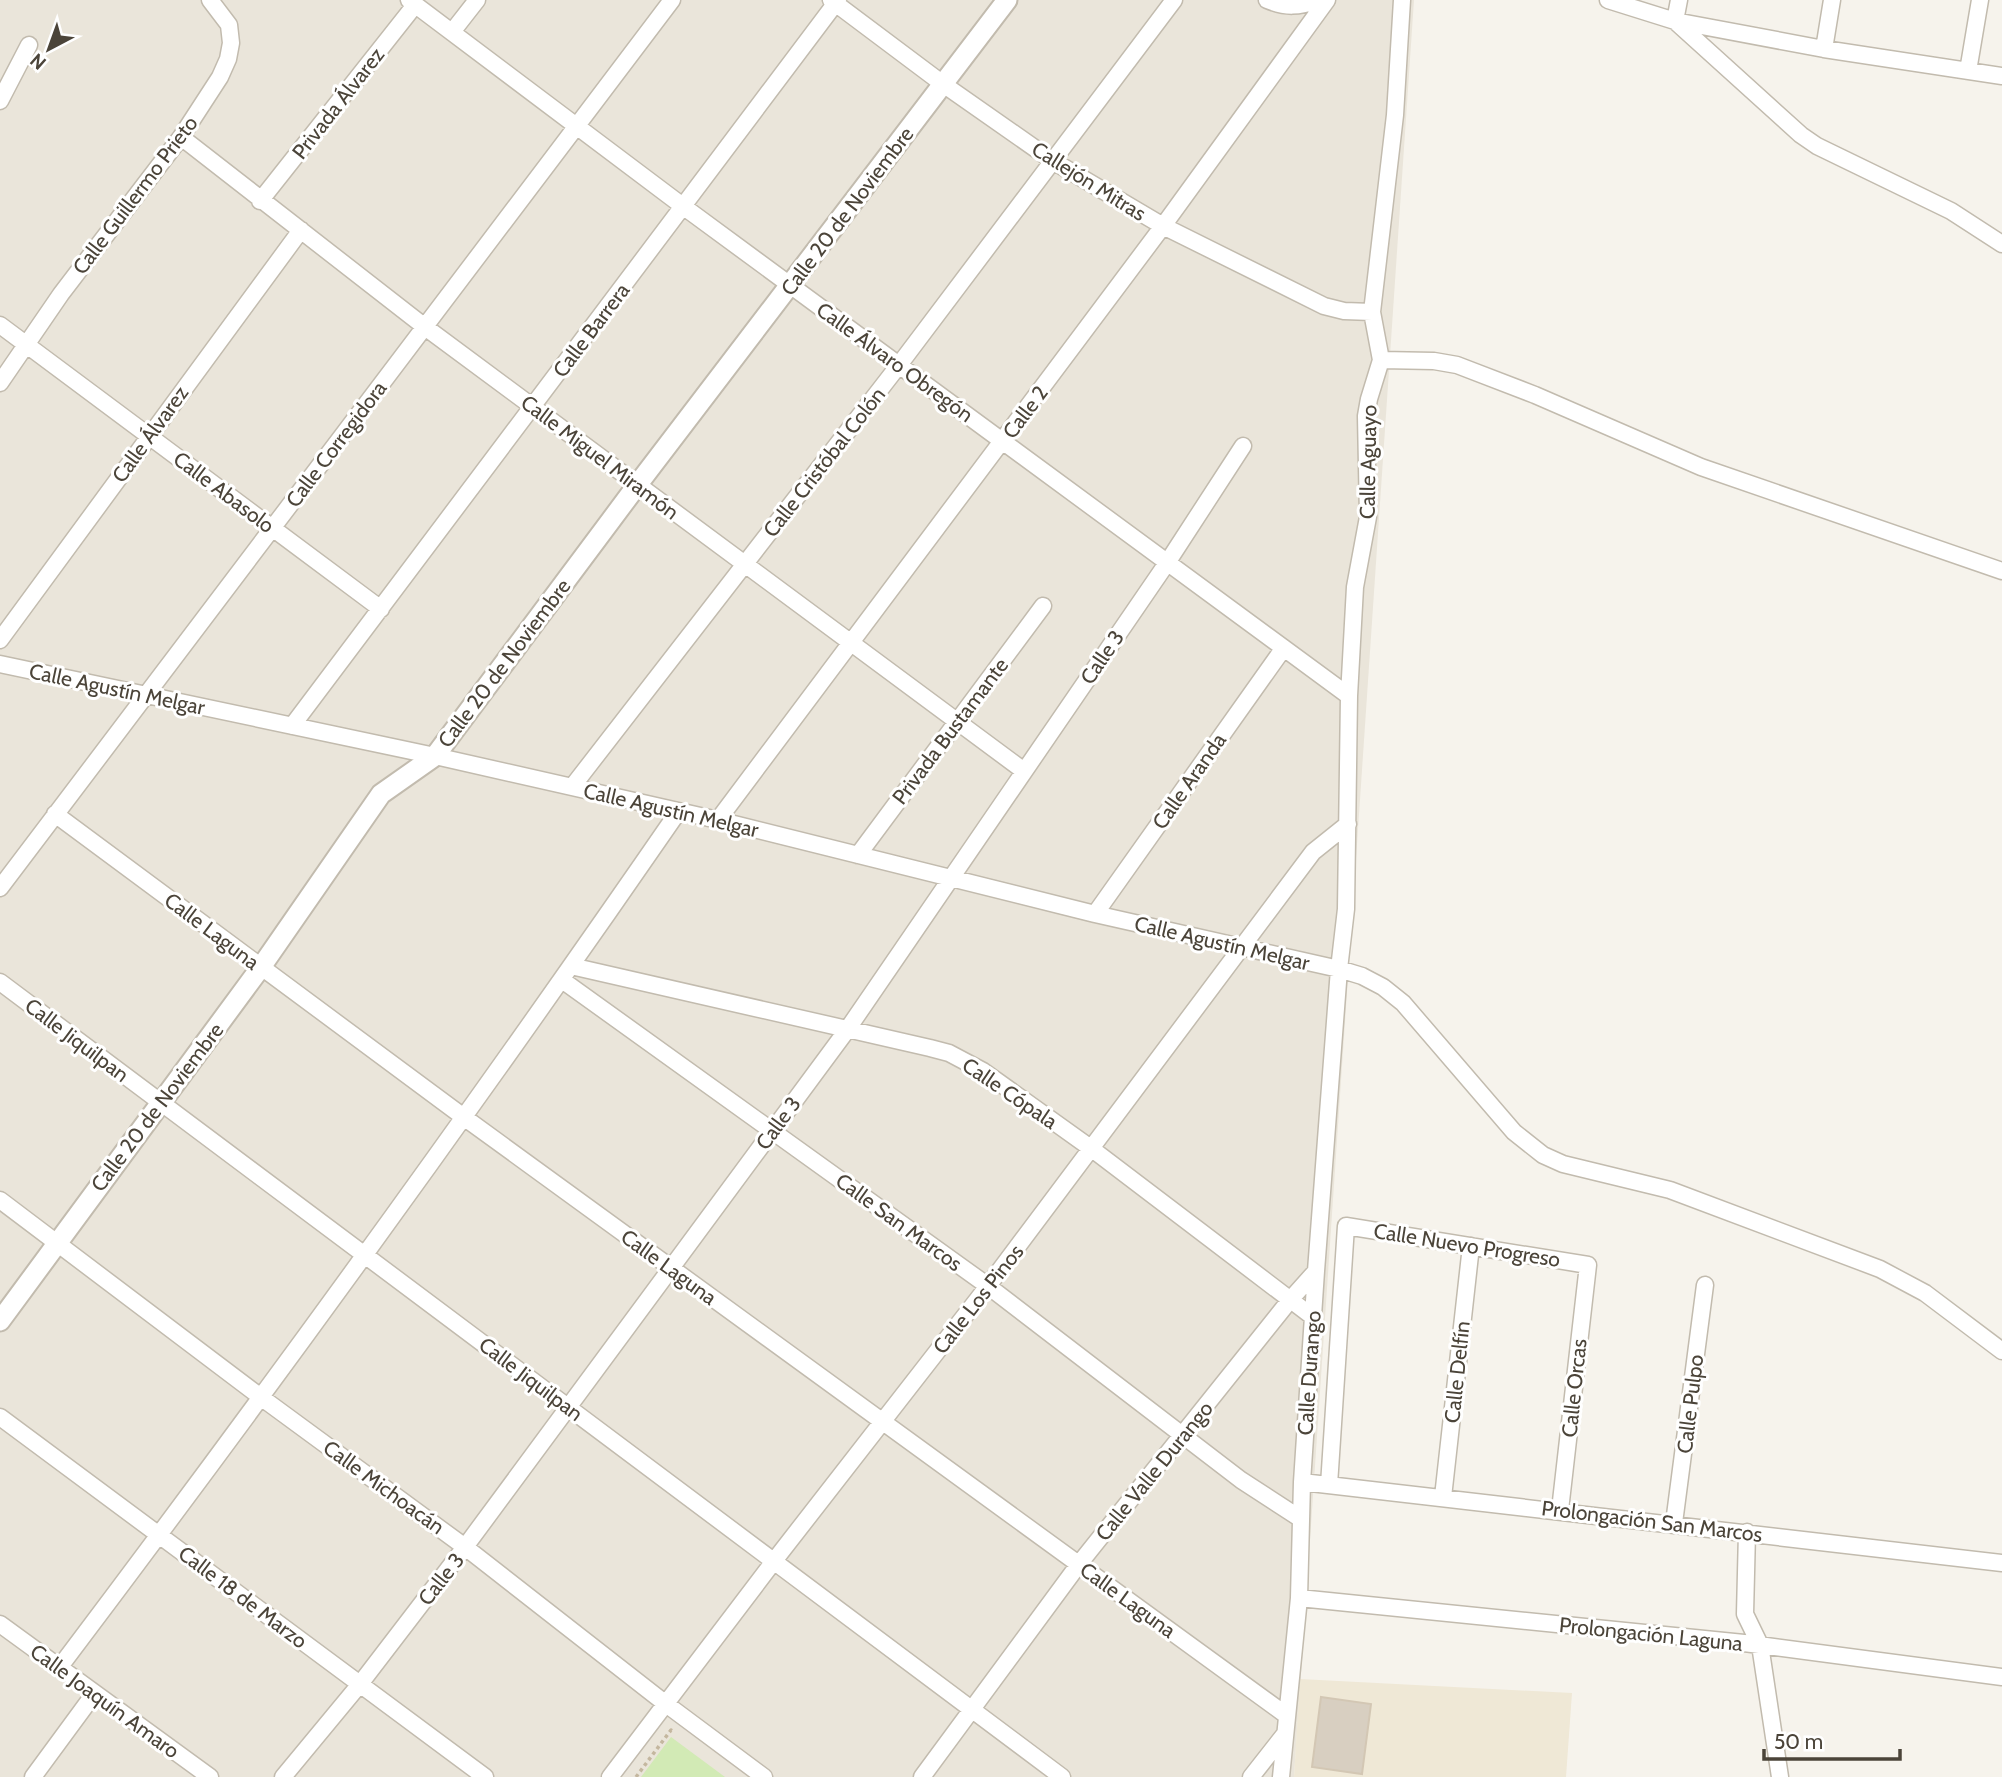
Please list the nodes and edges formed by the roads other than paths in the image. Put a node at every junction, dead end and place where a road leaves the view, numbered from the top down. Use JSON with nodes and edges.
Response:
{"nodes":[{"id":1,"x":210,"y":0,"type":"edge"},
{"id":2,"x":477,"y":0,"type":"edge"},
{"id":3,"x":672,"y":0,"type":"edge"},
{"id":4,"x":1007,"y":0,"type":"edge"},
{"id":5,"x":1174,"y":0,"type":"edge"},
{"id":6,"x":1267,"y":0,"type":"edge"},
{"id":7,"x":1318,"y":0,"type":"edge"},
{"id":8,"x":1327,"y":0,"type":"edge"},
{"id":9,"x":1402,"y":0,"type":"edge"},
{"id":10,"x":1679,"y":0,"type":"edge"},
{"id":11,"x":1832,"y":0,"type":"edge"},
{"id":12,"x":1980,"y":0,"type":"edge"},
{"id":13,"x":835,"y":1,"type":"edge"},
{"id":14,"x":1611,"y":1,"type":"edge"},
{"id":15,"x":412,"y":2,"type":"edge"},
{"id":16,"x":1675,"y":21,"type":"junction"},
{"id":17,"x":452,"y":32,"type":"junction"},
{"id":18,"x":29,"y":45,"type":"dead end"},
{"id":19,"x":1824,"y":49,"type":"junction"},
{"id":20,"x":1969,"y":71,"type":"junction"},
{"id":21,"x":2002,"y":76,"type":"edge"},
{"id":22,"x":943,"y":84,"type":"junction"},
{"id":23,"x":0,"y":101,"type":"edge"},
{"id":24,"x":577,"y":127,"type":"junction"},
{"id":25,"x":181,"y":137,"type":"junction"},
{"id":26,"x":1053,"y":161,"type":"junction"},
{"id":27,"x":260,"y":201,"type":"junction"},
{"id":28,"x":684,"y":207,"type":"junction"},
{"id":29,"x":1163,"y":226,"type":"junction"},
{"id":30,"x":301,"y":230,"type":"junction"},
{"id":31,"x":2002,"y":244,"type":"edge"},
{"id":32,"x":791,"y":286,"type":"junction"},
{"id":33,"x":1372,"y":312,"type":"junction"},
{"id":34,"x":0,"y":325,"type":"edge"},
{"id":35,"x":425,"y":327,"type":"junction"},
{"id":36,"x":25,"y":344,"type":"junction"},
{"id":37,"x":1381,"y":360,"type":"junction"},
{"id":38,"x":899,"y":365,"type":"junction"},
{"id":39,"x":0,"y":383,"type":"edge"},
{"id":40,"x":533,"y":407,"type":"junction"},
{"id":41,"x":149,"y":436,"type":"junction"},
{"id":42,"x":1002,"y":441,"type":"junction"},
{"id":43,"x":1243,"y":446,"type":"dead end"},
{"id":44,"x":638,"y":484,"type":"junction"},
{"id":45,"x":272,"y":528,"type":"junction"},
{"id":46,"x":1167,"y":562,"type":"junction"},
{"id":47,"x":744,"y":564,"type":"junction"},
{"id":48,"x":2002,"y":571,"type":"edge"},
{"id":49,"x":1043,"y":606,"type":"dead end"},
{"id":50,"x":381,"y":609,"type":"junction"},
{"id":51,"x":0,"y":640,"type":"edge"},
{"id":52,"x":850,"y":642,"type":"junction"},
{"id":53,"x":1283,"y":649,"type":"junction"},
{"id":54,"x":0,"y":664,"type":"edge"},
{"id":55,"x":145,"y":695,"type":"junction"},
{"id":56,"x":1349,"y":696,"type":"junction"},
{"id":57,"x":956,"y":721,"type":"junction"},
{"id":58,"x":292,"y":726,"type":"junction"},
{"id":59,"x":435,"y":756,"type":"junction"},
{"id":60,"x":1024,"y":771,"type":"junction"},
{"id":61,"x":572,"y":787,"type":"junction"},
{"id":62,"x":678,"y":811,"type":"junction"},
{"id":63,"x":55,"y":814,"type":"junction"},
{"id":64,"x":718,"y":820,"type":"junction"},
{"id":65,"x":1348,"y":824,"type":"junction"},
{"id":66,"x":858,"y":855,"type":"junction"},
{"id":67,"x":950,"y":878,"type":"junction"},
{"id":68,"x":0,"y":888,"type":"edge"},
{"id":69,"x":1095,"y":914,"type":"junction"},
{"id":70,"x":1241,"y":946,"type":"junction"},
{"id":71,"x":261,"y":967,"type":"junction"},
{"id":72,"x":1339,"y":969,"type":"junction"},
{"id":73,"x":566,"y":973,"type":"junction"},
{"id":74,"x":0,"y":982,"type":"edge"},
{"id":75,"x":847,"y":1030,"type":"junction"},
{"id":76,"x":160,"y":1103,"type":"junction"},
{"id":77,"x":465,"y":1118,"type":"junction"},
{"id":78,"x":773,"y":1131,"type":"junction"},
{"id":79,"x":1092,"y":1149,"type":"junction"},
{"id":80,"x":0,"y":1200,"type":"edge"},
{"id":81,"x":56,"y":1243,"type":"junction"},
{"id":82,"x":1471,"y":1246,"type":"junction"},
{"id":83,"x":364,"y":1253,"type":"junction"},
{"id":84,"x":1588,"y":1265,"type":"joint"},
{"id":85,"x":671,"y":1269,"type":"junction"},
{"id":86,"x":1316,"y":1271,"type":"junction"},
{"id":87,"x":1705,"y":1285,"type":"dead end"},
{"id":88,"x":988,"y":1286,"type":"junction"},
{"id":89,"x":1290,"y":1300,"type":"junction"},
{"id":90,"x":1313,"y":1317,"type":"junction"},
{"id":91,"x":0,"y":1321,"type":"edge"},
{"id":92,"x":2002,"y":1351,"type":"edge"},
{"id":93,"x":262,"y":1398,"type":"junction"},
{"id":94,"x":570,"y":1408,"type":"junction"},
{"id":95,"x":0,"y":1417,"type":"edge"},
{"id":96,"x":882,"y":1423,"type":"junction"},
{"id":97,"x":1183,"y":1435,"type":"junction"},
{"id":98,"x":1302,"y":1482,"type":"junction"},
{"id":99,"x":1329,"y":1485,"type":"junction"},
{"id":100,"x":1443,"y":1497,"type":"junction"},
{"id":101,"x":1560,"y":1510,"type":"junction"},
{"id":102,"x":1301,"y":1519,"type":"junction"},
{"id":103,"x":1674,"y":1523,"type":"junction"},
{"id":104,"x":1747,"y":1532,"type":"junction"},
{"id":105,"x":160,"y":1535,"type":"junction"},
{"id":106,"x":466,"y":1547,"type":"junction"},
{"id":107,"x":774,"y":1561,"type":"junction"},
{"id":108,"x":2002,"y":1563,"type":"edge"},
{"id":109,"x":1079,"y":1564,"type":"junction"},
{"id":110,"x":1299,"y":1598,"type":"junction"},
{"id":111,"x":0,"y":1624,"type":"edge"},
{"id":112,"x":1760,"y":1645,"type":"junction"},
{"id":113,"x":59,"y":1668,"type":"junction"},
{"id":114,"x":2002,"y":1677,"type":"edge"},
{"id":115,"x":360,"y":1684,"type":"junction"},
{"id":116,"x":94,"y":1694,"type":"junction"},
{"id":117,"x":666,"y":1704,"type":"junction"},
{"id":118,"x":971,"y":1710,"type":"junction"},
{"id":119,"x":1286,"y":1715,"type":"junction"},
{"id":120,"x":1284,"y":1735,"type":"junction"},
{"id":121,"x":33,"y":1777,"type":"edge"},
{"id":122,"x":210,"y":1777,"type":"edge"},
{"id":123,"x":283,"y":1777,"type":"edge"},
{"id":124,"x":485,"y":1777,"type":"edge"},
{"id":125,"x":610,"y":1777,"type":"edge"},
{"id":126,"x":764,"y":1777,"type":"edge"},
{"id":127,"x":922,"y":1777,"type":"edge"},
{"id":128,"x":1062,"y":1777,"type":"edge"},
{"id":129,"x":1251,"y":1777,"type":"edge"},
{"id":130,"x":1281,"y":1777,"type":"edge"},
{"id":131,"x":1780,"y":1777,"type":"edge"}],
"edges":[{"from":1,"to":25,"type":"street","name":"Calle Guillermo Prieto"},
{"from":2,"to":17,"type":"street"},
{"from":3,"to":24,"type":"street","name":"Calle Corregidora"},
{"from":4,"to":22,"type":"street","name":"Calle 20 de Noviembre"},
{"from":5,"to":26,"type":"street","name":"Calle Cristóbal Colón"},
{"from":6,"to":7,"type":"street"},
{"from":8,"to":29,"type":"street","name":"Calle 2"},
{"from":9,"to":33,"type":"street","name":"Calle Aguayo"},
{"from":10,"to":16,"type":"street"},
{"from":11,"to":19,"type":"street"},
{"from":12,"to":20,"type":"street"},
{"from":13,"to":22,"type":"street","name":"Callejón Mitras"},
{"from":13,"to":28,"type":"street","name":"Calle Barrera"},
{"from":14,"to":16,"type":"street"},
{"from":15,"to":17,"type":"street","name":"Calle Álvaro Obregón"},
{"from":15,"to":27,"type":"street","name":"Privada Álvarez"},
{"from":16,"to":19,"type":"street"},
{"from":16,"to":31,"type":"street"},
{"from":17,"to":24,"type":"street","name":"Calle Álvaro Obregón"},
{"from":18,"to":23,"type":"street"},
{"from":19,"to":20,"type":"street"},
{"from":20,"to":21,"type":"street"},
{"from":22,"to":26,"type":"street","name":"Callejón Mitras"},
{"from":22,"to":32,"type":"street","name":"Calle 20 de Noviembre"},
{"from":24,"to":28,"type":"street","name":"Calle Álvaro Obregón"},
{"from":24,"to":35,"type":"street","name":"Calle Corregidora"},
{"from":25,"to":27,"type":"street","name":"Calle Miguel Miramón"},
{"from":25,"to":36,"type":"street","name":"Calle Guillermo Prieto"},
{"from":26,"to":29,"type":"street","name":"Callejón Mitras"},
{"from":26,"to":38,"type":"street","name":"Calle Cristóbal Colón"},
{"from":27,"to":30,"type":"street","name":"Calle Miguel Miramón"},
{"from":28,"to":32,"type":"street","name":"Calle Álvaro Obregón"},
{"from":28,"to":40,"type":"street","name":"Calle Barrera"},
{"from":29,"to":33,"type":"street","name":"Callejón Mitras"},
{"from":29,"to":42,"type":"street","name":"Calle 2"},
{"from":30,"to":35,"type":"street","name":"Calle Miguel Miramón"},
{"from":30,"to":41,"type":"street","name":"Calle Álvarez"},
{"from":32,"to":38,"type":"street","name":"Calle Álvaro Obregón"},
{"from":32,"to":44,"type":"street","name":"Calle 20 de Noviembre"},
{"from":33,"to":37,"type":"street","name":"Calle Aguayo"},
{"from":34,"to":36,"type":"street","name":"Calle Abasolo"},
{"from":35,"to":40,"type":"street","name":"Calle Miguel Miramón"},
{"from":35,"to":45,"type":"street","name":"Calle Corregidora"},
{"from":36,"to":39,"type":"street","name":"Calle Guillermo Prieto"},
{"from":36,"to":41,"type":"street","name":"Calle Abasolo"},
{"from":37,"to":48,"type":"street"},
{"from":37,"to":56,"type":"street","name":"Calle Aguayo"},
{"from":38,"to":42,"type":"street","name":"Calle Álvaro Obregón"},
{"from":38,"to":47,"type":"street","name":"Calle Cristóbal Colón"},
{"from":40,"to":44,"type":"street","name":"Calle Miguel Miramón"},
{"from":40,"to":50,"type":"street","name":"Calle Barrera"},
{"from":41,"to":45,"type":"street","name":"Calle Abasolo"},
{"from":41,"to":51,"type":"street","name":"Calle Álvarez"},
{"from":42,"to":46,"type":"street","name":"Calle Álvaro Obregón"},
{"from":42,"to":52,"type":"street","name":"Calle 2"},
{"from":43,"to":46,"type":"street","name":"Calle 3"},
{"from":44,"to":47,"type":"street","name":"Calle Miguel Miramón"},
{"from":44,"to":59,"type":"street","name":"Calle 20 de Noviembre"},
{"from":45,"to":50,"type":"street","name":"Calle Abasolo"},
{"from":45,"to":55,"type":"street","name":"Calle Corregidora"},
{"from":46,"to":53,"type":"street","name":"Calle Álvaro Obregón"},
{"from":46,"to":60,"type":"street","name":"Calle 3"},
{"from":47,"to":52,"type":"street","name":"Calle Miguel Miramón"},
{"from":47,"to":61,"type":"street","name":"Calle Cristóbal Colón"},
{"from":49,"to":57,"type":"street","name":"Privada Bustamante"},
{"from":50,"to":58,"type":"street","name":"Calle Barrera"},
{"from":52,"to":57,"type":"street","name":"Calle Miguel Miramón"},
{"from":52,"to":64,"type":"street","name":"Calle 2"},
{"from":53,"to":56,"type":"street","name":"Calle Álvaro Obregón"},
{"from":53,"to":69,"type":"street","name":"Calle Aranda"},
{"from":54,"to":55,"type":"street","name":"Calle Agustín Melgar"},
{"from":55,"to":58,"type":"street","name":"Calle Agustín Melgar"},
{"from":55,"to":63,"type":"street","name":"Calle Corregidora"},
{"from":56,"to":65,"type":"street","name":"Calle Aguayo"},
{"from":57,"to":60,"type":"street","name":"Calle Miguel Miramón"},
{"from":57,"to":66,"type":"street","name":"Privada Bustamante"},
{"from":58,"to":59,"type":"street","name":"Calle Agustín Melgar"},
{"from":59,"to":61,"type":"street","name":"Calle Agustín Melgar"},
{"from":59,"to":71,"type":"street","name":"Calle 20 de Noviembre"},
{"from":60,"to":67,"type":"street","name":"Calle 3"},
{"from":61,"to":62,"type":"street","name":"Calle Agustín Melgar"},
{"from":62,"to":64,"type":"street","name":"Calle Agustín Melgar"},
{"from":62,"to":73,"type":"street"},
{"from":63,"to":68,"type":"street","name":"Calle Corregidora"},
{"from":63,"to":71,"type":"street","name":"Calle Laguna"},
{"from":64,"to":66,"type":"street","name":"Calle Agustín Melgar"},
{"from":65,"to":70,"type":"street","name":"Calle Los Pinos"},
{"from":65,"to":72,"type":"street","name":"Calle Aguayo"},
{"from":66,"to":67,"type":"street","name":"Calle Agustín Melgar"},
{"from":67,"to":69,"type":"street","name":"Calle Agustín Melgar"},
{"from":67,"to":75,"type":"street","name":"Calle 3"},
{"from":69,"to":70,"type":"street","name":"Calle Agustín Melgar"},
{"from":70,"to":72,"type":"street","name":"Calle Agustín Melgar"},
{"from":70,"to":79,"type":"street","name":"Calle Los Pinos"},
{"from":71,"to":76,"type":"street","name":"Calle 20 de Noviembre"},
{"from":71,"to":77,"type":"street","name":"Calle Laguna"},
{"from":72,"to":86,"type":"street","name":"Calle Durango"},
{"from":72,"to":92,"type":"street","name":"Calle Agustín Melgar"},
{"from":73,"to":75,"type":"street","name":"Calle Cópala"},
{"from":73,"to":77,"type":"street"},
{"from":73,"to":78,"type":"street","name":"Calle San Marcos"},
{"from":74,"to":76,"type":"street","name":"Calle Jiquilpan"},
{"from":75,"to":78,"type":"street","name":"Calle 3"},
{"from":75,"to":79,"type":"street","name":"Calle Cópala"},
{"from":76,"to":81,"type":"street","name":"Calle 20 de Noviembre"},
{"from":76,"to":83,"type":"street","name":"Calle Jiquilpan"},
{"from":77,"to":83,"type":"street"},
{"from":77,"to":85,"type":"street","name":"Calle Laguna"},
{"from":78,"to":85,"type":"street","name":"Calle 3"},
{"from":78,"to":88,"type":"street","name":"Calle San Marcos"},
{"from":79,"to":88,"type":"street","name":"Calle Los Pinos"},
{"from":79,"to":89,"type":"street","name":"Calle Cópala"},
{"from":80,"to":81,"type":"street","name":"Calle Michoacán"},
{"from":81,"to":91,"type":"street","name":"Calle 20 de Noviembre"},
{"from":81,"to":93,"type":"street","name":"Calle Michoacán"},
{"from":82,"to":84,"type":"street","name":"Calle Nuevo Progreso"},
{"from":82,"to":99,"type":"street","name":"Calle Nuevo Progreso"},
{"from":82,"to":100,"type":"street","name":"Calle Delfín"},
{"from":83,"to":93,"type":"street"},
{"from":83,"to":94,"type":"street","name":"Calle Jiquilpan"},
{"from":84,"to":101,"type":"street","name":"Calle Orcas"},
{"from":85,"to":94,"type":"street","name":"Calle 3"},
{"from":85,"to":96,"type":"street","name":"Calle Laguna"},
{"from":86,"to":89,"type":"street","name":"Calle Valle Durango"},
{"from":86,"to":90,"type":"street","name":"Calle Durango"},
{"from":87,"to":103,"type":"street","name":"Calle Pulpo"},
{"from":88,"to":96,"type":"street","name":"Calle Los Pinos"},
{"from":88,"to":97,"type":"street","name":"Calle San Marcos"},
{"from":89,"to":90,"type":"street","name":"Calle Cópala"},
{"from":89,"to":97,"type":"street","name":"Calle Valle Durango"},
{"from":90,"to":98,"type":"street","name":"Calle Durango"},
{"from":93,"to":105,"type":"street"},
{"from":93,"to":106,"type":"street","name":"Calle Michoacán"},
{"from":94,"to":106,"type":"street","name":"Calle 3"},
{"from":94,"to":107,"type":"street","name":"Calle Jiquilpan"},
{"from":95,"to":105,"type":"street","name":"Calle 18 de Marzo"},
{"from":96,"to":107,"type":"street","name":"Calle Los Pinos"},
{"from":96,"to":109,"type":"street","name":"Calle Laguna"},
{"from":97,"to":102,"type":"street","name":"Calle San Marcos"},
{"from":97,"to":109,"type":"street","name":"Calle Valle Durango"},
{"from":98,"to":99,"type":"street","name":"Prolongación San Marcos"},
{"from":98,"to":102,"type":"street","name":"Calle Durango"},
{"from":99,"to":100,"type":"street","name":"Prolongación San Marcos"},
{"from":100,"to":101,"type":"street","name":"Prolongación San Marcos"},
{"from":101,"to":103,"type":"street","name":"Prolongación San Marcos"},
{"from":102,"to":110,"type":"street","name":"Calle Durango"},
{"from":103,"to":104,"type":"street","name":"Prolongación San Marcos"},
{"from":104,"to":108,"type":"street","name":"Prolongación San Marcos"},
{"from":104,"to":112,"type":"street"},
{"from":105,"to":113,"type":"street"},
{"from":105,"to":115,"type":"street","name":"Calle 18 de Marzo"},
{"from":106,"to":115,"type":"street","name":"Calle 3"},
{"from":106,"to":117,"type":"street","name":"Calle Michoacán"},
{"from":107,"to":117,"type":"street","name":"Calle Los Pinos"},
{"from":107,"to":118,"type":"street","name":"Calle Jiquilpan"},
{"from":109,"to":118,"type":"street","name":"Calle Valle Durango"},
{"from":109,"to":119,"type":"street","name":"Calle Laguna"},
{"from":110,"to":112,"type":"street","name":"Prolongación Laguna"},
{"from":110,"to":119,"type":"street","name":"Calle Durango"},
{"from":111,"to":113,"type":"street","name":"Calle Joaquín Amaro"},
{"from":112,"to":114,"type":"street","name":"Prolongación Laguna"},
{"from":112,"to":131,"type":"street"},
{"from":113,"to":116,"type":"street","name":"Calle Joaquín Amaro"},
{"from":115,"to":123,"type":"street","name":"Calle 3"},
{"from":115,"to":124,"type":"street","name":"Calle 18 de Marzo"},
{"from":116,"to":121,"type":"street"},
{"from":116,"to":122,"type":"street","name":"Calle Joaquín Amaro"},
{"from":117,"to":125,"type":"street","name":"Calle Los Pinos"},
{"from":117,"to":126,"type":"street","name":"Calle Michoacán"},
{"from":118,"to":127,"type":"street","name":"Calle Valle Durango"},
{"from":118,"to":128,"type":"street","name":"Calle Jiquilpan"},
{"from":119,"to":120,"type":"street","name":"Calle Durango"},
{"from":120,"to":129,"type":"street"},
{"from":120,"to":130,"type":"street","name":"Calle Durango"}]}
